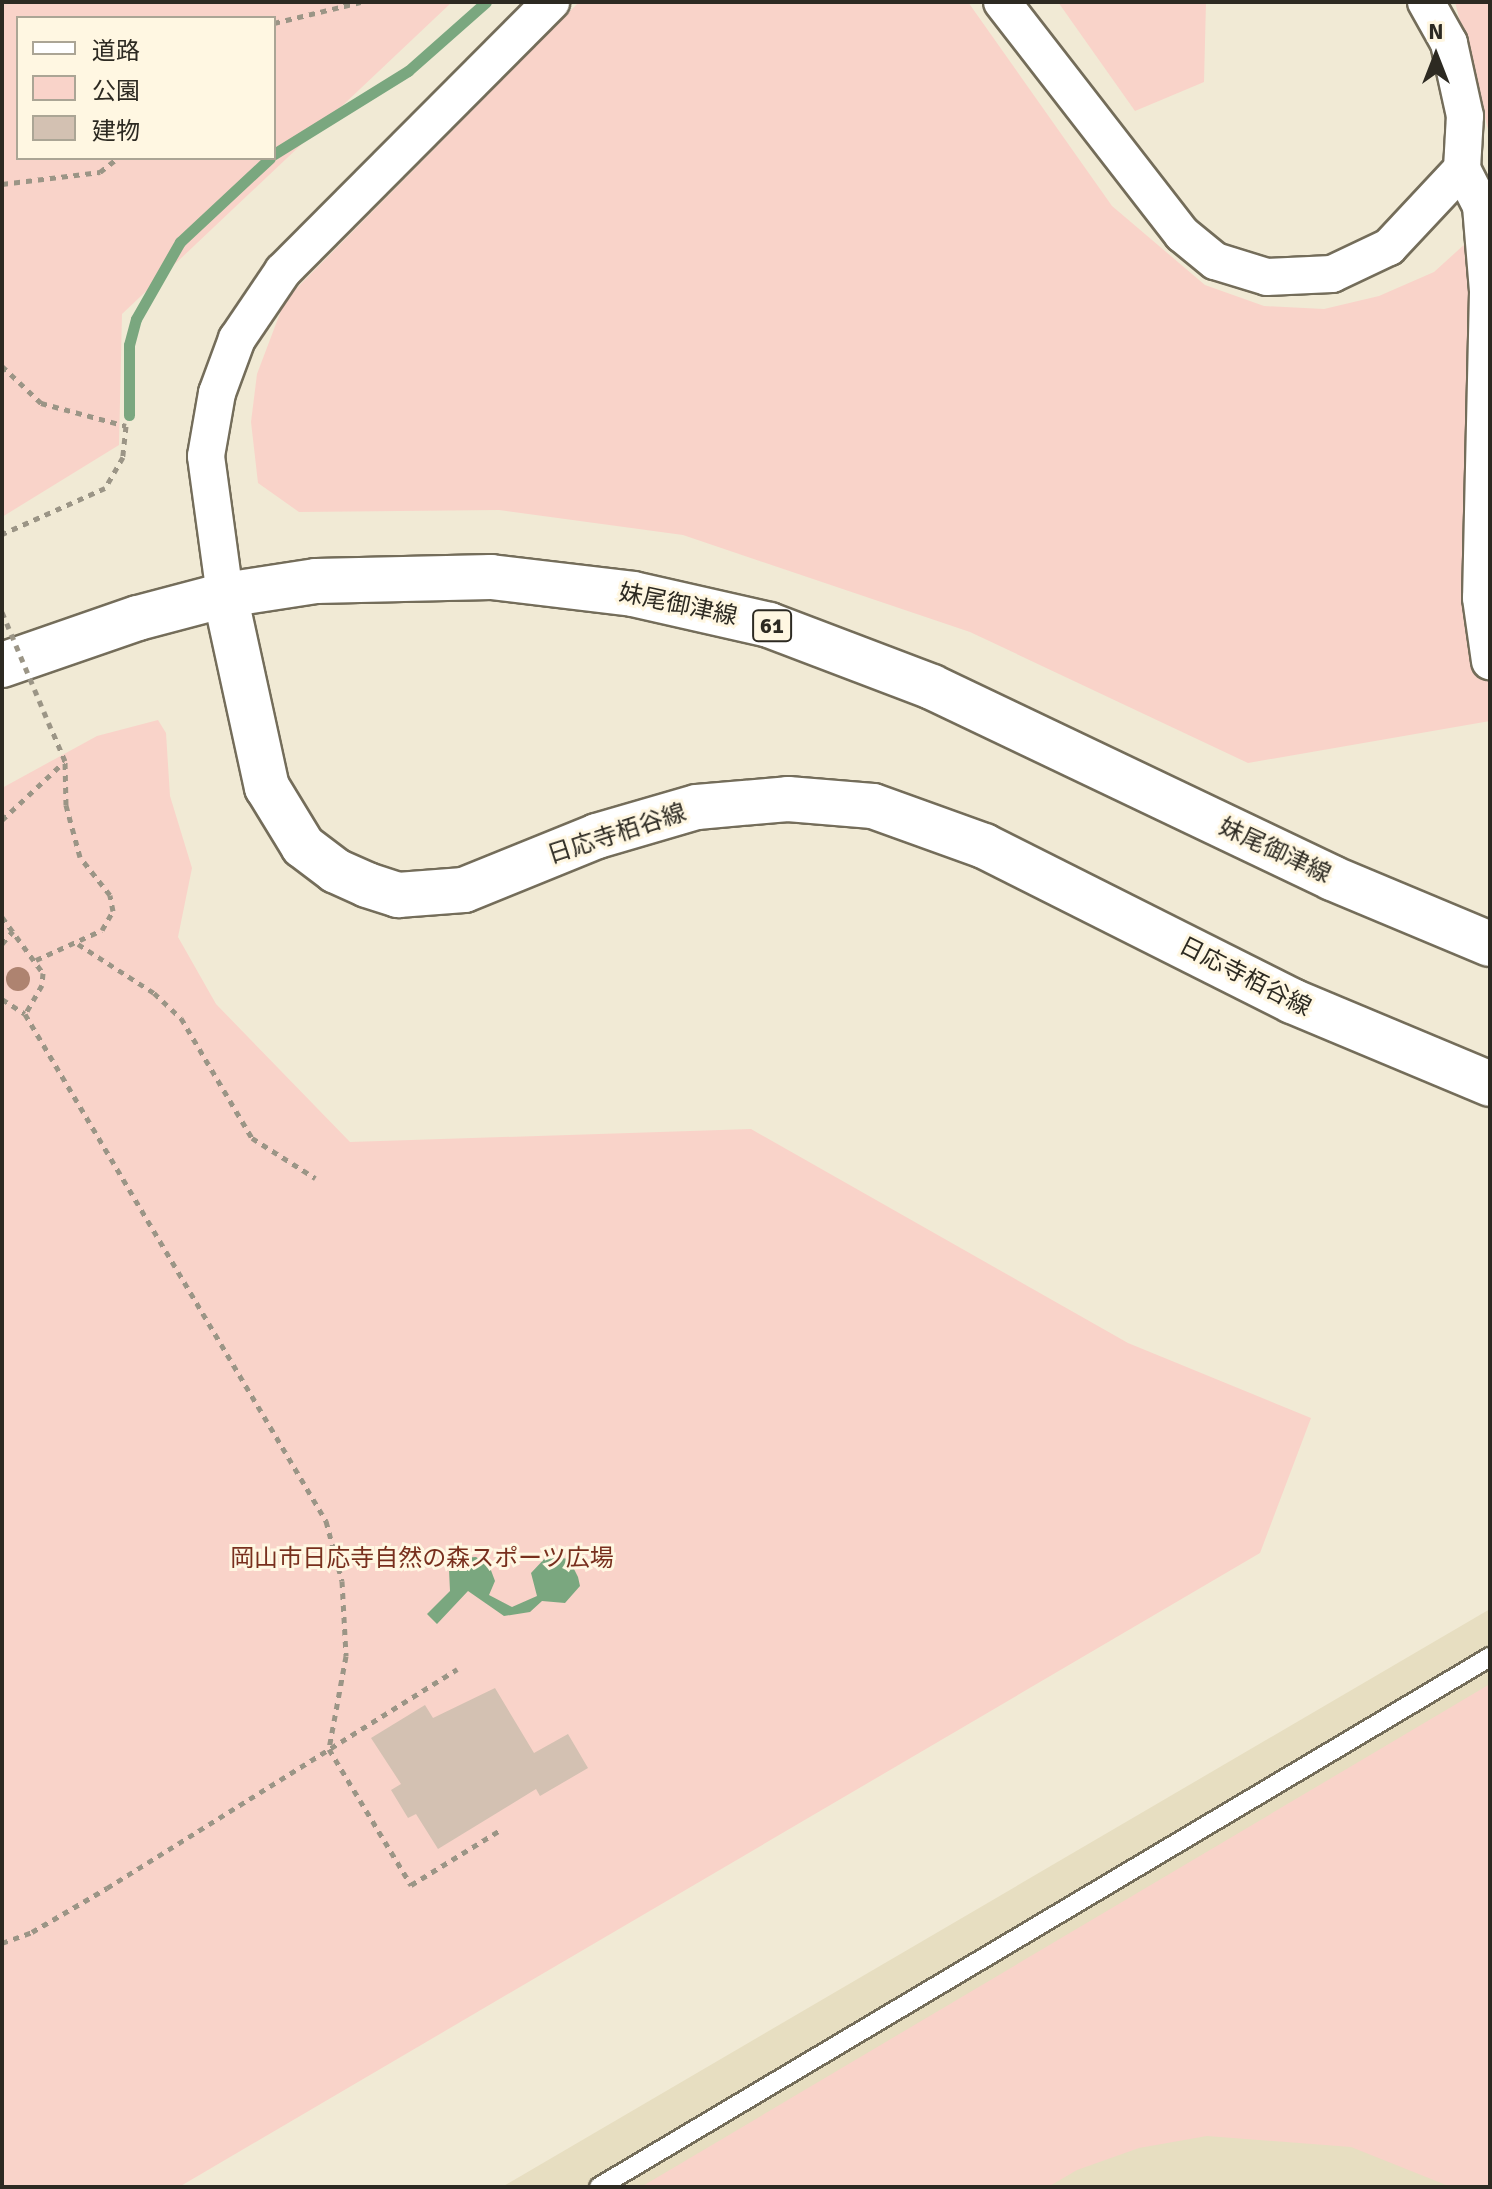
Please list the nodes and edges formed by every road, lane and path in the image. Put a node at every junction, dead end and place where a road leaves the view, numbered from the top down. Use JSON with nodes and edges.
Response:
{"nodes":[{"id":1,"x":361,"y":2,"type":"edge"},
{"id":2,"x":551,"y":2,"type":"edge"},
{"id":3,"x":1002,"y":2,"type":"edge"},
{"id":4,"x":1426,"y":2,"type":"edge"},
{"id":5,"x":276,"y":23,"type":"edge"},
{"id":6,"x":115,"y":160,"type":"edge"},
{"id":7,"x":1462,"y":169,"type":"junction"},
{"id":8,"x":2,"y":184,"type":"edge"},
{"id":9,"x":2,"y":366,"type":"edge"},
{"id":10,"x":2,"y":534,"type":"edge"},
{"id":11,"x":225,"y":595,"type":"junction"},
{"id":12,"x":2,"y":612,"type":"edge"},
{"id":13,"x":1490,"y":661,"type":"edge"},
{"id":14,"x":2,"y":665,"type":"edge"},
{"id":15,"x":65,"y":761,"type":"junction"},
{"id":16,"x":2,"y":820,"type":"edge"},
{"id":17,"x":2,"y":917,"type":"edge"},
{"id":18,"x":13,"y":931,"type":"junction"},
{"id":19,"x":2,"y":944,"type":"edge"},
{"id":20,"x":78,"y":944,"type":"junction"},
{"id":21,"x":1490,"y":944,"type":"edge"},
{"id":22,"x":36,"y":960,"type":"junction"},
{"id":23,"x":2,"y":999,"type":"edge"},
{"id":24,"x":25,"y":1014,"type":"junction"},
{"id":25,"x":1490,"y":1084,"type":"edge"},
{"id":26,"x":315,"y":1178,"type":"dead end"},
{"id":27,"x":1490,"y":1657,"type":"edge"},
{"id":28,"x":457,"y":1669,"type":"dead end"},
{"id":29,"x":329,"y":1749,"type":"junction"},
{"id":30,"x":502,"y":1829,"type":"dead end"},
{"id":31,"x":2,"y":1943,"type":"edge"},
{"id":32,"x":599,"y":2187,"type":"edge"}],
"edges":[{"from":1,"to":5,"type":"path"},
{"from":2,"to":11,"type":"street"},
{"from":3,"to":7,"type":"street"},
{"from":4,"to":7,"type":"street"},
{"from":6,"to":8,"type":"path"},
{"from":7,"to":13,"type":"street"},
{"from":9,"to":10,"type":"path"},
{"from":11,"to":14,"type":"main road","name":"妹尾御津線","number":"61"},
{"from":11,"to":21,"type":"main road","name":"妹尾御津線","number":"61"},
{"from":11,"to":25,"type":"main road","name":"日応寺栢谷線"},
{"from":12,"to":15,"type":"path","bridge":true},
{"from":15,"to":16,"type":"path"},
{"from":15,"to":20,"type":"path"},
{"from":17,"to":18,"type":"path"},
{"from":18,"to":19,"type":"path"},
{"from":18,"to":22,"type":"path"},
{"from":20,"to":22,"type":"path"},
{"from":20,"to":26,"type":"path"},
{"from":22,"to":24,"type":"path"},
{"from":23,"to":24,"type":"path"},
{"from":24,"to":29,"type":"path"},
{"from":27,"to":32,"type":"lane"},
{"from":28,"to":29,"type":"path"},
{"from":29,"to":30,"type":"path"},
{"from":29,"to":31,"type":"path"}]}
